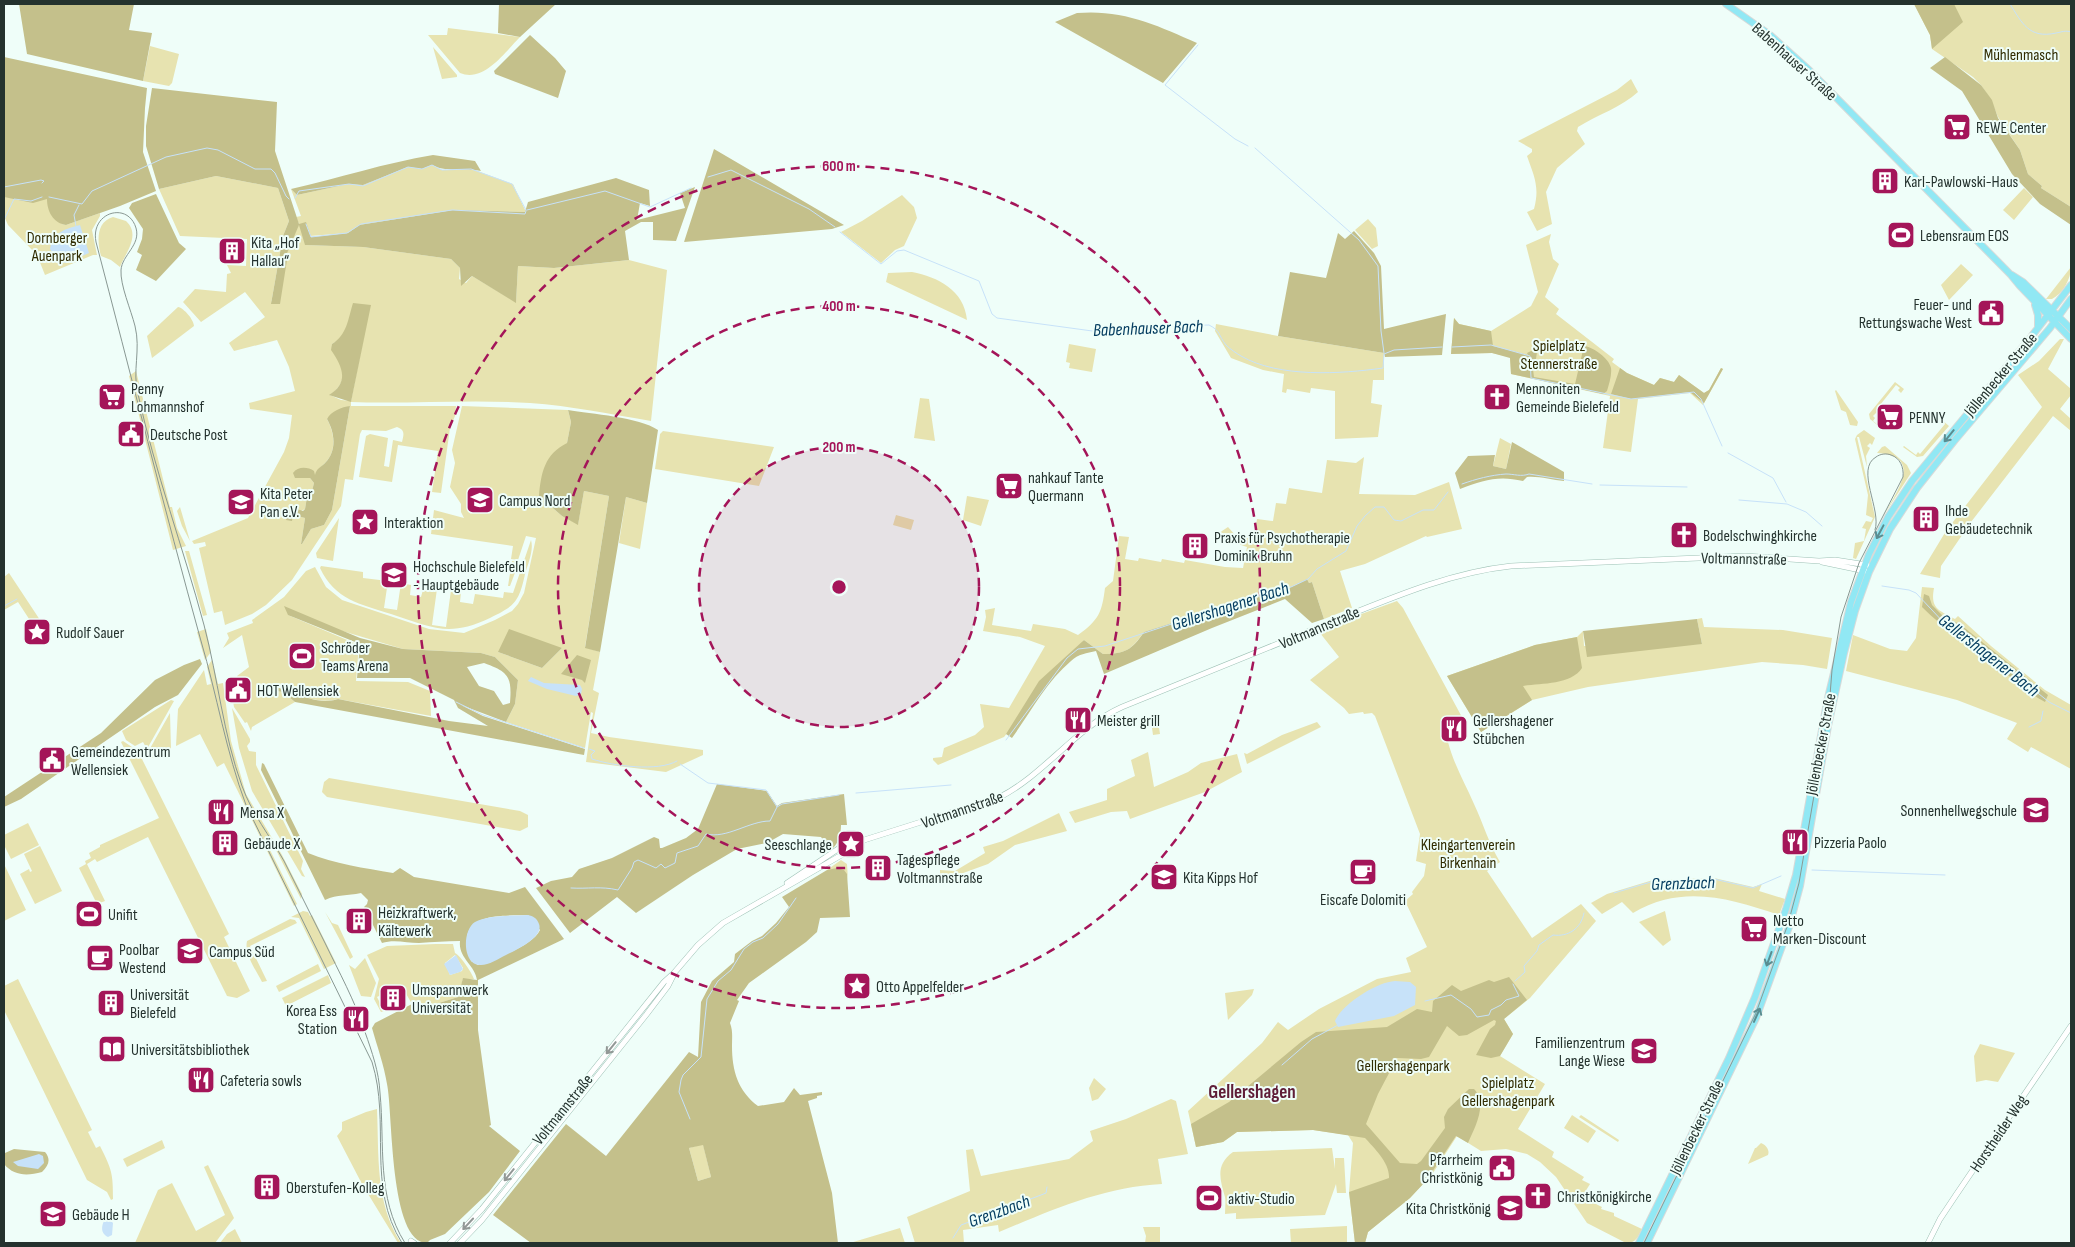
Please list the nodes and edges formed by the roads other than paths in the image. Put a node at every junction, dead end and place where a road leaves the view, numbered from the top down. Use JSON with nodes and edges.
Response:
{"nodes":[{"id":1,"x":1726,"y":4,"type":"edge"},
{"id":2,"x":2011,"y":275,"type":"junction"},
{"id":3,"x":2071,"y":285,"type":"edge"},
{"id":4,"x":2071,"y":299,"type":"edge"},
{"id":5,"x":2034,"y":301,"type":"junction"},
{"id":6,"x":2050,"y":313,"type":"junction"},
{"id":7,"x":2057,"y":319,"type":"junction"},
{"id":8,"x":2037,"y":329,"type":"junction"},
{"id":9,"x":2070,"y":334,"type":"edge"},
{"id":10,"x":2044,"y":335,"type":"junction"},
{"id":11,"x":1921,"y":470,"type":"junction"},
{"id":12,"x":1927,"y":474,"type":"junction"},
{"id":13,"x":1867,"y":568,"type":"junction"},
{"id":14,"x":861,"y":841,"type":"junction"},
{"id":15,"x":841,"y":847,"type":"junction"},
{"id":16,"x":845,"y":853,"type":"junction"},
{"id":17,"x":781,"y":888,"type":"junction"},
{"id":18,"x":674,"y":973,"type":"junction"},
{"id":19,"x":2071,"y":1026,"type":"edge"},
{"id":20,"x":452,"y":1241,"type":"edge"},
{"id":21,"x":444,"y":1243,"type":"edge"},
{"id":22,"x":460,"y":1243,"type":"edge"},
{"id":23,"x":1639,"y":1243,"type":"edge"},
{"id":24,"x":1647,"y":1243,"type":"edge"},
{"id":25,"x":1928,"y":1243,"type":"edge"}],
"edges":[{"from":1,"to":2,"type":"main road","name":"Babenhauser Straße"},
{"from":2,"to":5,"type":"main road"},
{"from":2,"to":6,"type":"main road"},
{"from":3,"to":6,"type":"main road","name":"Jöllenbecker Straße"},
{"from":4,"to":7,"type":"main road","name":"Jöllenbecker Straße"},
{"from":5,"to":6,"type":"main road"},
{"from":5,"to":8,"type":"main road"},
{"from":6,"to":7,"type":"main road"},
{"from":6,"to":8,"type":"main road","name":"Jöllenbecker Straße"},
{"from":7,"to":9,"type":"main road"},
{"from":7,"to":10,"type":"main road","name":"Jöllenbecker Straße"},
{"from":8,"to":11,"type":"main road","name":"Jöllenbecker Straße","one_way":true},
{"from":9,"to":10,"type":"main road"},
{"from":10,"to":12,"type":"main road","name":"Jöllenbecker Straße"},
{"from":11,"to":12,"type":"main road"},
{"from":11,"to":13,"type":"main road","name":"Jöllenbecker Straße","one_way":true},
{"from":12,"to":13,"type":"main road","name":"Jöllenbecker Straße"},
{"from":13,"to":14,"type":"street","name":"Voltmannstraße"},
{"from":13,"to":23,"type":"main road","name":"Jöllenbecker Straße","one_way":true},
{"from":24,"to":13,"type":"main road","name":"Jöllenbecker Straße","one_way":true},
{"from":14,"to":15,"type":"street"},
{"from":14,"to":16,"type":"street"},
{"from":15,"to":16,"type":"street"},
{"from":15,"to":17,"type":"street","name":"Voltmannstraße"},
{"from":16,"to":17,"type":"street","name":"Voltmannstraße"},
{"from":17,"to":18,"type":"street","name":"Voltmannstraße"},
{"from":18,"to":20,"type":"street","name":"Voltmannstraße","one_way":true},
{"from":18,"to":22,"type":"street","name":"Voltmannstraße"},
{"from":19,"to":25,"type":"street","name":"Horstheider Weg"},
{"from":20,"to":21,"type":"street"}]}
